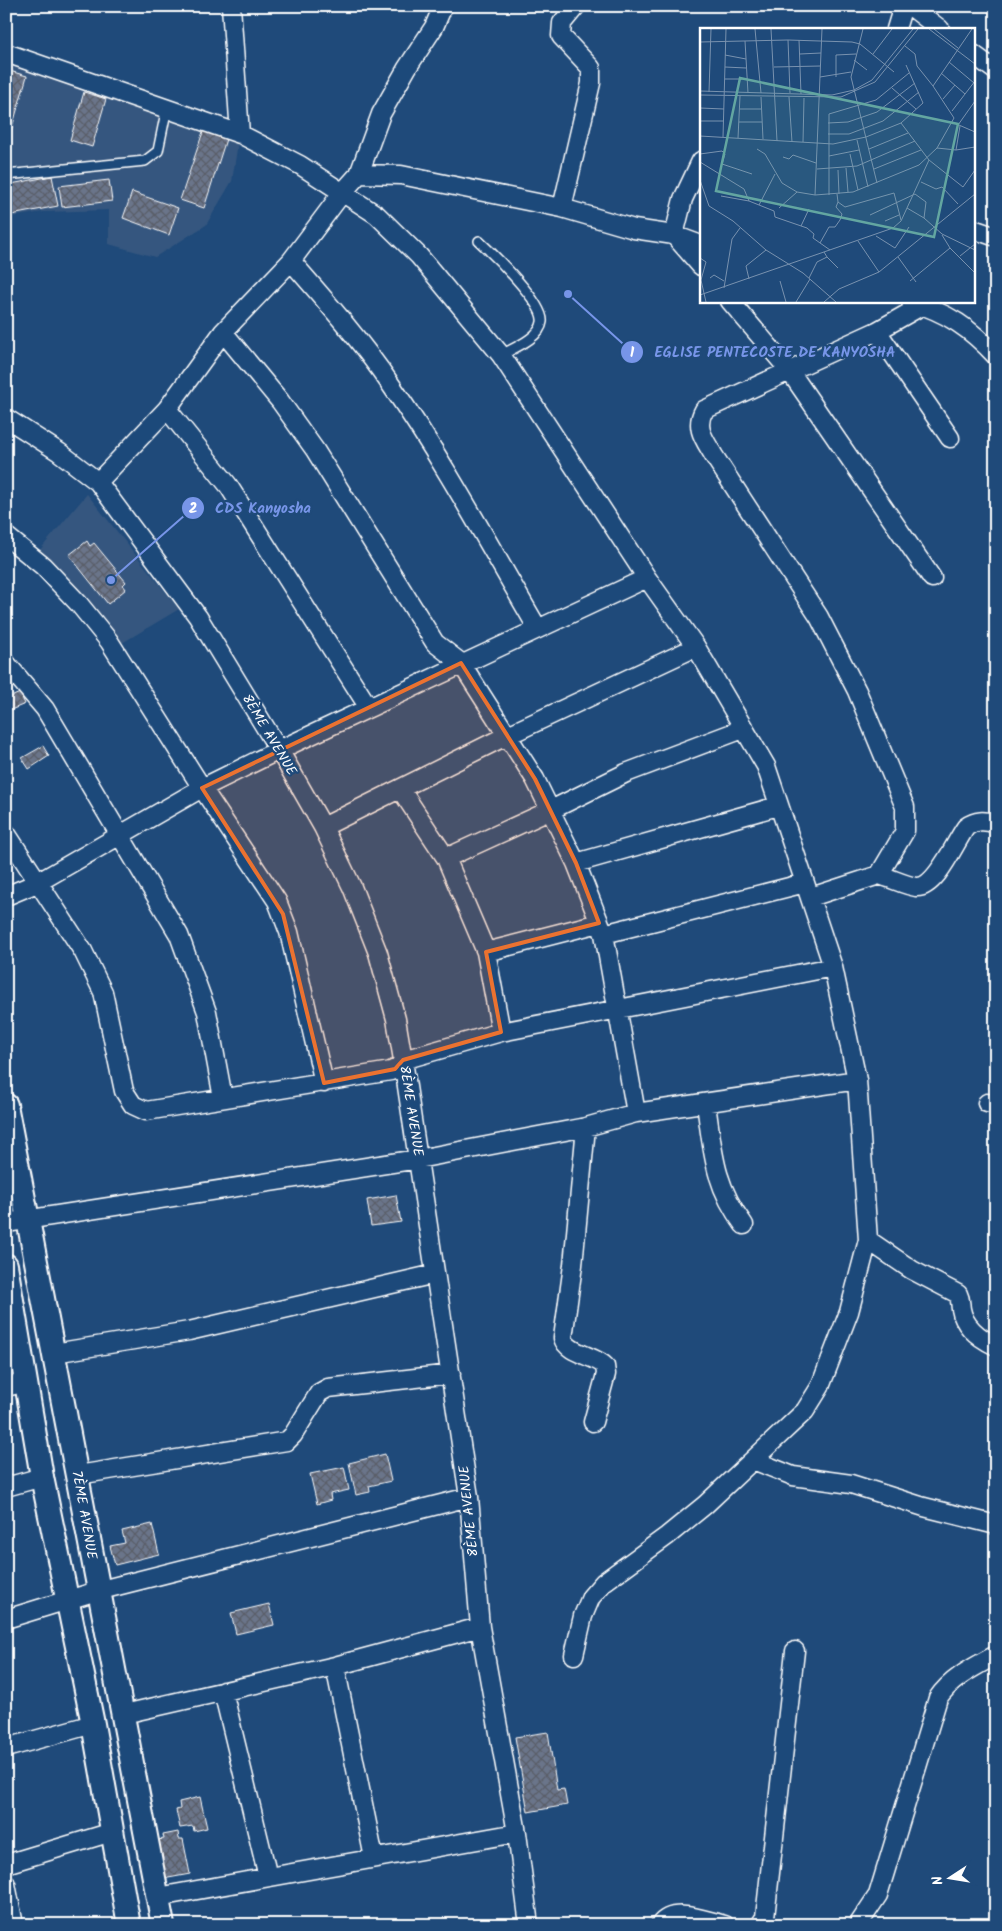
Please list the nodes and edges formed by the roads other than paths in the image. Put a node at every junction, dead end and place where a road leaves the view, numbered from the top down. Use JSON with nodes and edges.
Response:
{"nodes":[{"id":1,"x":232,"y":6,"type":"edge"},
{"id":2,"x":443,"y":6,"type":"edge"},
{"id":3,"x":576,"y":6,"type":"edge"},
{"id":4,"x":904,"y":6,"type":"edge"},
{"id":5,"x":910,"y":6,"type":"edge"},
{"id":6,"x":896,"y":28,"type":"edge"},
{"id":7,"x":939,"y":28,"type":"edge"},
{"id":8,"x":6,"y":53,"type":"edge"},
{"id":9,"x":974,"y":55,"type":"edge"},
{"id":10,"x":996,"y":71,"type":"edge"},
{"id":11,"x":167,"y":107,"type":"junction"},
{"id":12,"x":240,"y":134,"type":"junction"},
{"id":13,"x":700,"y":162,"type":"edge"},
{"id":14,"x":359,"y":174,"type":"junction"},
{"id":15,"x":6,"y":175,"type":"edge"},
{"id":16,"x":342,"y":193,"type":"junction"},
{"id":17,"x":562,"y":208,"type":"junction"},
{"id":18,"x":974,"y":229,"type":"edge"},
{"id":19,"x":674,"y":235,"type":"junction"},
{"id":20,"x":996,"y":237,"type":"edge"},
{"id":21,"x":479,"y":240,"type":"dead end"},
{"id":22,"x":700,"y":245,"type":"edge"},
{"id":23,"x":291,"y":261,"type":"junction"},
{"id":24,"x":700,"y":265,"type":"edge"},
{"id":25,"x":731,"y":302,"type":"edge"},
{"id":26,"x":915,"y":303,"type":"edge"},
{"id":27,"x":877,"y":331,"type":"junction"},
{"id":28,"x":223,"y":332,"type":"junction"},
{"id":29,"x":501,"y":355,"type":"junction"},
{"id":30,"x":996,"y":356,"type":"edge"},
{"id":31,"x":789,"y":370,"type":"junction"},
{"id":32,"x":167,"y":409,"type":"junction"},
{"id":33,"x":6,"y":418,"type":"edge"},
{"id":34,"x":950,"y":438,"type":"dead end"},
{"id":35,"x":98,"y":482,"type":"junction"},
{"id":36,"x":6,"y":536,"type":"edge"},
{"id":37,"x":647,"y":578,"type":"junction"},
{"id":38,"x":932,"y":578,"type":"dead end"},
{"id":39,"x":538,"y":629,"type":"junction"},
{"id":40,"x":696,"y":647,"type":"junction"},
{"id":41,"x":461,"y":663,"type":"junction"},
{"id":42,"x":6,"y":664,"type":"edge"},
{"id":43,"x":369,"y":708,"type":"junction"},
{"id":44,"x":743,"y":729,"type":"junction"},
{"id":45,"x":506,"y":736,"type":"junction"},
{"id":46,"x":278,"y":750,"type":"junction"},
{"id":47,"x":202,"y":788,"type":"junction"},
{"id":48,"x":401,"y":790,"type":"junction"},
{"id":49,"x":778,"y":806,"type":"junction"},
{"id":50,"x":551,"y":810,"type":"junction"},
{"id":51,"x":996,"y":824,"type":"edge"},
{"id":52,"x":323,"y":827,"type":"junction"},
{"id":53,"x":6,"y":833,"type":"edge"},
{"id":54,"x":119,"y":834,"type":"junction"},
{"id":55,"x":446,"y":858,"type":"junction"},
{"id":56,"x":576,"y":863,"type":"junction"},
{"id":57,"x":879,"y":875,"type":"junction"},
{"id":58,"x":37,"y":883,"type":"junction"},
{"id":59,"x":808,"y":890,"type":"junction"},
{"id":60,"x":6,"y":896,"type":"edge"},
{"id":61,"x":601,"y":928,"type":"junction"},
{"id":62,"x":486,"y":952,"type":"junction"},
{"id":63,"x":833,"y":967,"type":"junction"},
{"id":64,"x":619,"y":1010,"type":"junction"},
{"id":65,"x":500,"y":1032,"type":"junction"},
{"id":66,"x":403,"y":1060,"type":"junction"},
{"id":67,"x":857,"y":1080,"type":"junction"},
{"id":68,"x":324,"y":1083,"type":"junction"},
{"id":69,"x":223,"y":1098,"type":"junction"},
{"id":70,"x":706,"y":1104,"type":"junction"},
{"id":71,"x":6,"y":1105,"type":"edge"},
{"id":72,"x":636,"y":1114,"type":"junction"},
{"id":73,"x":586,"y":1127,"type":"junction"},
{"id":74,"x":418,"y":1159,"type":"junction"},
{"id":75,"x":30,"y":1219,"type":"junction"},
{"id":76,"x":6,"y":1223,"type":"edge"},
{"id":77,"x":744,"y":1225,"type":"dead end"},
{"id":78,"x":868,"y":1240,"type":"junction"},
{"id":79,"x":6,"y":1265,"type":"edge"},
{"id":80,"x":434,"y":1274,"type":"junction"},
{"id":81,"x":996,"y":1346,"type":"edge"},
{"id":82,"x":54,"y":1353,"type":"junction"},
{"id":83,"x":451,"y":1374,"type":"junction"},
{"id":84,"x":16,"y":1384,"type":"edge"},
{"id":85,"x":593,"y":1422,"type":"dead end"},
{"id":86,"x":754,"y":1460,"type":"junction"},
{"id":87,"x":78,"y":1476,"type":"junction"},
{"id":88,"x":42,"y":1477,"type":"junction"},
{"id":89,"x":6,"y":1487,"type":"edge"},
{"id":90,"x":469,"y":1497,"type":"junction"},
{"id":91,"x":996,"y":1525,"type":"edge"},
{"id":92,"x":97,"y":1591,"type":"junction"},
{"id":93,"x":66,"y":1602,"type":"junction"},
{"id":94,"x":6,"y":1619,"type":"edge"},
{"id":95,"x":480,"y":1628,"type":"junction"},
{"id":96,"x":795,"y":1651,"type":"dead end"},
{"id":97,"x":574,"y":1655,"type":"dead end"},
{"id":98,"x":996,"y":1655,"type":"edge"},
{"id":99,"x":335,"y":1666,"type":"junction"},
{"id":100,"x":223,"y":1691,"type":"junction"},
{"id":101,"x":124,"y":1714,"type":"junction"},
{"id":102,"x":93,"y":1724,"type":"junction"},
{"id":103,"x":6,"y":1748,"type":"edge"},
{"id":104,"x":112,"y":1832,"type":"junction"},
{"id":105,"x":517,"y":1833,"type":"junction"},
{"id":106,"x":374,"y":1858,"type":"junction"},
{"id":107,"x":6,"y":1864,"type":"edge"},
{"id":108,"x":268,"y":1877,"type":"junction"},
{"id":109,"x":6,"y":1884,"type":"edge"},
{"id":110,"x":158,"y":1897,"type":"junction"},
{"id":111,"x":14,"y":1925,"type":"edge"},
{"id":112,"x":130,"y":1925,"type":"edge"},
{"id":113,"x":163,"y":1925,"type":"edge"},
{"id":114,"x":529,"y":1925,"type":"edge"},
{"id":115,"x":660,"y":1925,"type":"edge"},
{"id":116,"x":725,"y":1925,"type":"edge"},
{"id":117,"x":760,"y":1925,"type":"edge"},
{"id":118,"x":858,"y":1925,"type":"edge"}],
"edges":[{"from":1,"to":12,"type":"street"},
{"from":2,"to":14,"type":"street"},
{"from":3,"to":17,"type":"street"},
{"from":4,"to":6,"type":"street"},
{"from":5,"to":7,"type":"street"},
{"from":8,"to":11,"type":"street"},
{"from":9,"to":10,"type":"street"},
{"from":11,"to":12,"type":"street"},
{"from":11,"to":15,"type":"lane"},
{"from":12,"to":16,"type":"street"},
{"from":13,"to":19,"type":"street"},
{"from":14,"to":16,"type":"street"},
{"from":14,"to":17,"type":"street"},
{"from":16,"to":23,"type":"street"},
{"from":16,"to":29,"type":"street"},
{"from":17,"to":19,"type":"street"},
{"from":18,"to":20,"type":"street"},
{"from":19,"to":22,"type":"street"},
{"from":19,"to":24,"type":"street"},
{"from":21,"to":29,"type":"lane"},
{"from":23,"to":28,"type":"street"},
{"from":23,"to":39,"type":"street"},
{"from":25,"to":31,"type":"street"},
{"from":26,"to":27,"type":"street"},
{"from":26,"to":30,"type":"street"},
{"from":27,"to":31,"type":"street"},
{"from":27,"to":34,"type":"street"},
{"from":28,"to":32,"type":"street"},
{"from":28,"to":41,"type":"street"},
{"from":29,"to":37,"type":"street"},
{"from":31,"to":38,"type":"street"},
{"from":31,"to":57,"type":"street"},
{"from":32,"to":35,"type":"street"},
{"from":32,"to":43,"type":"street"},
{"from":33,"to":35,"type":"street","name":"8ÈME AVENUE"},
{"from":35,"to":46,"type":"street","name":"8ÈME AVENUE"},
{"from":36,"to":47,"type":"street"},
{"from":37,"to":39,"type":"street"},
{"from":37,"to":40,"type":"street"},
{"from":39,"to":41,"type":"street"},
{"from":40,"to":44,"type":"street"},
{"from":40,"to":45,"type":"street"},
{"from":41,"to":43,"type":"street"},
{"from":41,"to":45,"type":"street"},
{"from":42,"to":54,"type":"street"},
{"from":43,"to":46,"type":"street"},
{"from":44,"to":49,"type":"street"},
{"from":44,"to":50,"type":"street"},
{"from":45,"to":48,"type":"street"},
{"from":45,"to":50,"type":"street"},
{"from":46,"to":47,"type":"street"},
{"from":46,"to":52,"type":"street","name":"8ÈME AVENUE"},
{"from":47,"to":54,"type":"street"},
{"from":47,"to":68,"type":"street"},
{"from":48,"to":52,"type":"street"},
{"from":48,"to":55,"type":"street"},
{"from":49,"to":56,"type":"street"},
{"from":49,"to":59,"type":"street"},
{"from":50,"to":55,"type":"street"},
{"from":50,"to":56,"type":"street"},
{"from":51,"to":57,"type":"street"},
{"from":52,"to":66,"type":"street","name":"8ÈME AVENUE"},
{"from":53,"to":58,"type":"street"},
{"from":54,"to":58,"type":"street"},
{"from":54,"to":69,"type":"street"},
{"from":55,"to":62,"type":"street"},
{"from":56,"to":61,"type":"street"},
{"from":57,"to":59,"type":"street"},
{"from":58,"to":60,"type":"street"},
{"from":58,"to":69,"type":"street"},
{"from":59,"to":61,"type":"street"},
{"from":59,"to":63,"type":"street"},
{"from":61,"to":62,"type":"street"},
{"from":61,"to":64,"type":"street"},
{"from":62,"to":65,"type":"street"},
{"from":63,"to":64,"type":"street"},
{"from":63,"to":67,"type":"street"},
{"from":64,"to":65,"type":"street"},
{"from":64,"to":72,"type":"street"},
{"from":65,"to":66,"type":"street"},
{"from":66,"to":68,"type":"street"},
{"from":66,"to":74,"type":"street","name":"8ÈME AVENUE"},
{"from":67,"to":70,"type":"street"},
{"from":67,"to":78,"type":"street"},
{"from":68,"to":69,"type":"street"},
{"from":70,"to":72,"type":"street"},
{"from":70,"to":77,"type":"street"},
{"from":71,"to":75,"type":"street","name":"7ÈME AVENUE"},
{"from":72,"to":73,"type":"street"},
{"from":73,"to":74,"type":"street"},
{"from":73,"to":85,"type":"street"},
{"from":74,"to":75,"type":"street"},
{"from":74,"to":80,"type":"street","name":"8ÈME AVENUE"},
{"from":75,"to":76,"type":"street"},
{"from":75,"to":82,"type":"street","name":"7ÈME AVENUE"},
{"from":78,"to":81,"type":"street"},
{"from":78,"to":86,"type":"street"},
{"from":79,"to":84,"type":"street"},
{"from":80,"to":82,"type":"street"},
{"from":80,"to":83,"type":"street","name":"8ÈME AVENUE"},
{"from":82,"to":87,"type":"street","name":"7ÈME AVENUE"},
{"from":83,"to":87,"type":"street"},
{"from":83,"to":90,"type":"street","name":"8ÈME AVENUE"},
{"from":84,"to":88,"type":"street"},
{"from":86,"to":91,"type":"street"},
{"from":86,"to":97,"type":"street"},
{"from":87,"to":92,"type":"street","name":"7ÈME AVENUE"},
{"from":88,"to":89,"type":"street"},
{"from":88,"to":93,"type":"street"},
{"from":90,"to":92,"type":"street"},
{"from":90,"to":95,"type":"street","name":"8ÈME AVENUE"},
{"from":92,"to":93,"type":"street"},
{"from":92,"to":101,"type":"street","name":"7ÈME AVENUE"},
{"from":93,"to":94,"type":"street"},
{"from":93,"to":102,"type":"street"},
{"from":95,"to":99,"type":"street"},
{"from":95,"to":105,"type":"street","name":"8ÈME AVENUE"},
{"from":96,"to":117,"type":"street"},
{"from":98,"to":118,"type":"street"},
{"from":99,"to":100,"type":"street"},
{"from":99,"to":106,"type":"street"},
{"from":100,"to":101,"type":"street"},
{"from":100,"to":108,"type":"street"},
{"from":101,"to":110,"type":"street","name":"7ÈME AVENUE"},
{"from":102,"to":103,"type":"street"},
{"from":102,"to":104,"type":"street"},
{"from":104,"to":107,"type":"street"},
{"from":104,"to":112,"type":"street"},
{"from":105,"to":106,"type":"street"},
{"from":105,"to":114,"type":"street","name":"8ÈME AVENUE"},
{"from":106,"to":108,"type":"street"},
{"from":108,"to":110,"type":"street"},
{"from":109,"to":111,"type":"street"},
{"from":110,"to":113,"type":"street","name":"7ÈME AVENUE"},
{"from":115,"to":116,"type":"street"}]}
